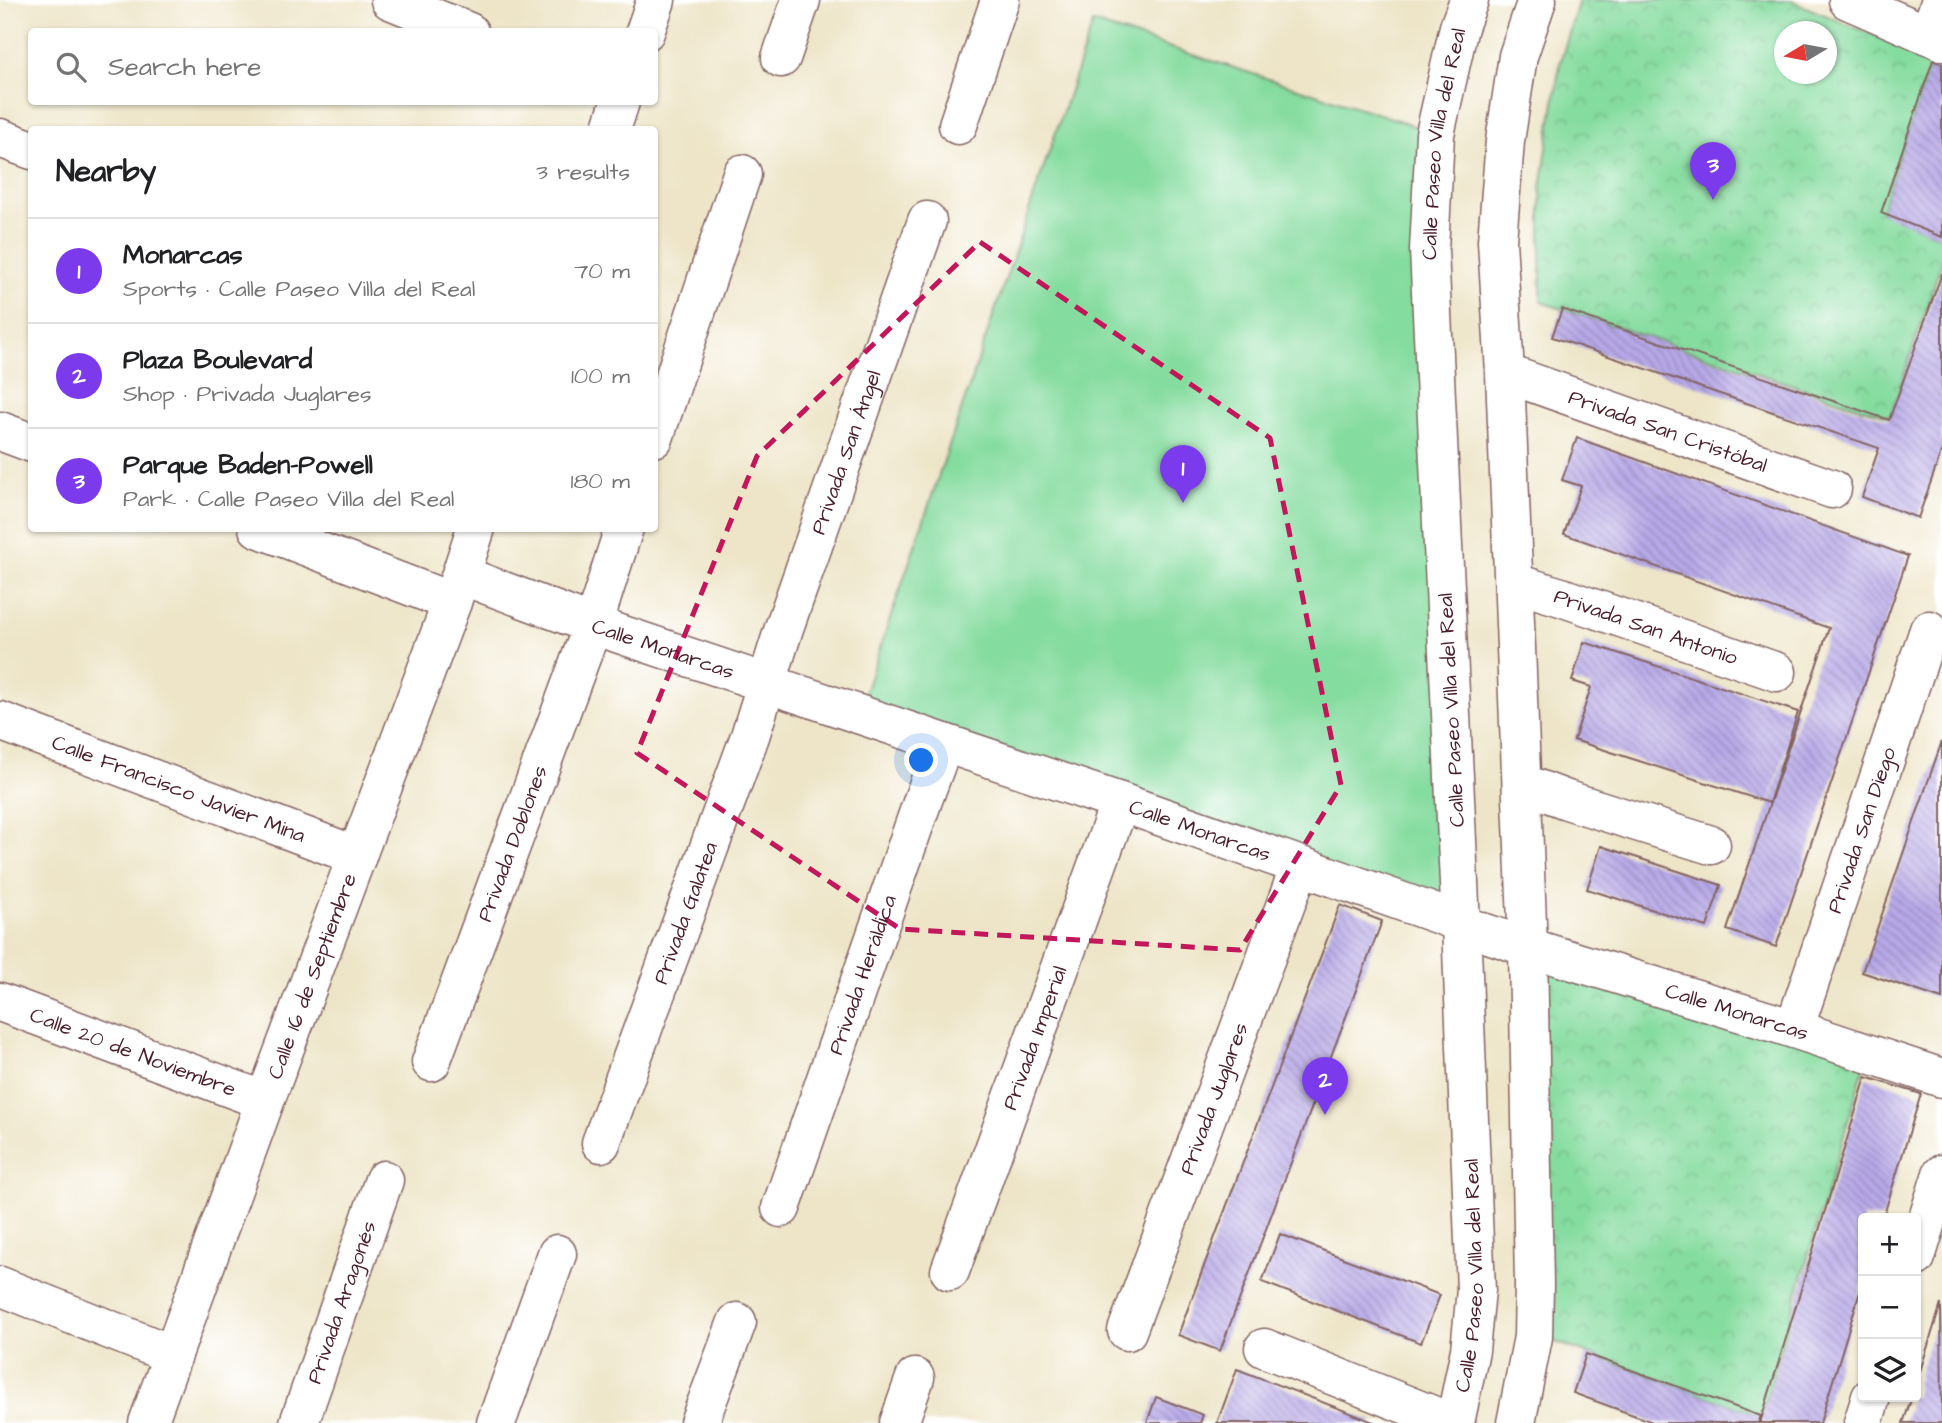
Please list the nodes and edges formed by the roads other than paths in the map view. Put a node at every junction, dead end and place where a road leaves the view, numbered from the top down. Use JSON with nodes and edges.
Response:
{"nodes":[{"id":1,"x":390,"y":0,"type":"edge"},
{"id":2,"x":656,"y":0,"type":"edge"},
{"id":3,"x":800,"y":0,"type":"edge"},
{"id":4,"x":1000,"y":0,"type":"edge"},
{"id":5,"x":1469,"y":0,"type":"edge"},
{"id":6,"x":1537,"y":0,"type":"edge"},
{"id":7,"x":1848,"y":0,"type":"edge"},
{"id":8,"x":1941,"y":0,"type":"edge"},
{"id":9,"x":459,"y":28,"type":"edge"},
{"id":10,"x":646,"y":28,"type":"edge"},
{"id":11,"x":1935,"y":38,"type":"edge"},
{"id":12,"x":781,"y":58,"type":"dead end"},
{"id":13,"x":619,"y":105,"type":"edge"},
{"id":14,"x":958,"y":125,"type":"dead end"},
{"id":15,"x":612,"y":126,"type":"edge"},
{"id":16,"x":0,"y":138,"type":"edge"},
{"id":17,"x":28,"y":148,"type":"edge"},
{"id":18,"x":742,"y":174,"type":"dead end"},
{"id":19,"x":927,"y":221,"type":"dead end"},
{"id":20,"x":1506,"y":373,"type":"junction"},
{"id":21,"x":658,"y":426,"type":"edge"},
{"id":22,"x":0,"y":431,"type":"edge"},
{"id":23,"x":28,"y":442,"type":"edge"},
{"id":24,"x":1832,"y":489,"type":"dead end"},
{"id":25,"x":271,"y":532,"type":"edge"},
{"id":26,"x":475,"y":532,"type":"edge"},
{"id":27,"x":623,"y":532,"type":"edge"},
{"id":28,"x":1514,"y":583,"type":"junction"},
{"id":29,"x":456,"y":588,"type":"junction"},
{"id":30,"x":593,"y":625,"type":"junction"},
{"id":31,"x":1928,"y":630,"type":"dead end"},
{"id":32,"x":1777,"y":672,"type":"dead end"},
{"id":33,"x":766,"y":683,"type":"junction"},
{"id":34,"x":0,"y":721,"type":"edge"},
{"id":35,"x":944,"y":743,"type":"junction"},
{"id":36,"x":1522,"y":783,"type":"junction"},
{"id":37,"x":1120,"y":802,"type":"junction"},
{"id":38,"x":1711,"y":845,"type":"dead end"},
{"id":39,"x":357,"y":856,"type":"junction"},
{"id":40,"x":1300,"y":866,"type":"junction"},
{"id":41,"x":1461,"y":925,"type":"junction"},
{"id":42,"x":1528,"y":947,"type":"junction"},
{"id":43,"x":0,"y":1002,"type":"edge"},
{"id":44,"x":1794,"y":1029,"type":"junction"},
{"id":45,"x":431,"y":1062,"type":"dead end"},
{"id":46,"x":1942,"y":1078,"type":"edge"},
{"id":47,"x":265,"y":1101,"type":"junction"},
{"id":48,"x":601,"y":1143,"type":"dead end"},
{"id":49,"x":1942,"y":1174,"type":"edge"},
{"id":50,"x":384,"y":1180,"type":"dead end"},
{"id":51,"x":781,"y":1208,"type":"dead end"},
{"id":52,"x":1921,"y":1241,"type":"edge"},
{"id":53,"x":557,"y":1254,"type":"dead end"},
{"id":54,"x":950,"y":1271,"type":"dead end"},
{"id":55,"x":0,"y":1286,"type":"edge"},
{"id":56,"x":737,"y":1322,"type":"dead end"},
{"id":57,"x":1127,"y":1331,"type":"dead end"},
{"id":58,"x":1264,"y":1348,"type":"dead end"},
{"id":59,"x":173,"y":1355,"type":"junction"},
{"id":60,"x":915,"y":1378,"type":"dead end"},
{"id":61,"x":1869,"y":1402,"type":"edge"},
{"id":62,"x":148,"y":1423,"type":"edge"},
{"id":63,"x":299,"y":1423,"type":"edge"},
{"id":64,"x":496,"y":1423,"type":"edge"},
{"id":65,"x":699,"y":1423,"type":"edge"},
{"id":66,"x":899,"y":1423,"type":"edge"},
{"id":67,"x":1453,"y":1423,"type":"edge"},
{"id":68,"x":1516,"y":1423,"type":"edge"},
{"id":69,"x":1863,"y":1423,"type":"edge"}],
"edges":[{"from":1,"to":9,"type":"street"},
{"from":2,"to":10,"type":"street"},
{"from":3,"to":12,"type":"street"},
{"from":4,"to":14,"type":"street"},
{"from":5,"to":41,"type":"street","name":"Calle Paseo Villa del Real"},
{"from":6,"to":20,"type":"street"},
{"from":7,"to":11,"type":"street"},
{"from":8,"to":11,"type":"street"},
{"from":13,"to":15,"type":"street"},
{"from":16,"to":17,"type":"street"},
{"from":18,"to":21,"type":"street"},
{"from":19,"to":33,"type":"street","name":"Privada San Ángel"},
{"from":20,"to":24,"type":"street","name":"Privada San Cristóbal"},
{"from":20,"to":28,"type":"street"},
{"from":22,"to":23,"type":"street"},
{"from":25,"to":29,"type":"street","name":"Calle Monarcas"},
{"from":26,"to":29,"type":"street","name":"Calle 16 de Septiembre"},
{"from":27,"to":30,"type":"street","name":"Privada Doblones"},
{"from":28,"to":32,"type":"street","name":"Privada San Antonio"},
{"from":28,"to":36,"type":"street"},
{"from":29,"to":30,"type":"street","name":"Calle Monarcas"},
{"from":29,"to":39,"type":"street","name":"Calle 16 de Septiembre"},
{"from":30,"to":33,"type":"street","name":"Calle Monarcas"},
{"from":30,"to":45,"type":"street","name":"Privada Doblones"},
{"from":31,"to":44,"type":"street","name":"Privada San Diego"},
{"from":33,"to":35,"type":"street","name":"Calle Monarcas"},
{"from":33,"to":48,"type":"street","name":"Privada Galatea"},
{"from":34,"to":39,"type":"street","name":"Calle Francisco Javier Mina"},
{"from":35,"to":37,"type":"street","name":"Calle Monarcas"},
{"from":35,"to":51,"type":"street","name":"Privada Heráldica"},
{"from":36,"to":38,"type":"street"},
{"from":36,"to":42,"type":"street"},
{"from":37,"to":40,"type":"street","name":"Calle Monarcas"},
{"from":37,"to":54,"type":"street","name":"Privada Imperial"},
{"from":39,"to":47,"type":"street","name":"Calle 16 de Septiembre"},
{"from":40,"to":41,"type":"street","name":"Calle Monarcas"},
{"from":40,"to":57,"type":"street","name":"Privada Juglares"},
{"from":41,"to":42,"type":"street","name":"Calle Monarcas"},
{"from":41,"to":67,"type":"street","name":"Calle Paseo Villa del Real"},
{"from":42,"to":44,"type":"street","name":"Calle Monarcas"},
{"from":42,"to":68,"type":"street"},
{"from":43,"to":47,"type":"street","name":"Calle 20 de Noviembre"},
{"from":44,"to":46,"type":"street","name":"Calle Monarcas"},
{"from":47,"to":59,"type":"street","name":"Calle 16 de Septiembre"},
{"from":49,"to":52,"type":"street"},
{"from":50,"to":63,"type":"street","name":"Privada Aragonés"},
{"from":53,"to":64,"type":"street"},
{"from":55,"to":59,"type":"street"},
{"from":56,"to":65,"type":"street"},
{"from":58,"to":67,"type":"street"},
{"from":59,"to":62,"type":"street","name":"Calle 16 de Septiembre"},
{"from":60,"to":66,"type":"street"},
{"from":61,"to":69,"type":"street"}]}
